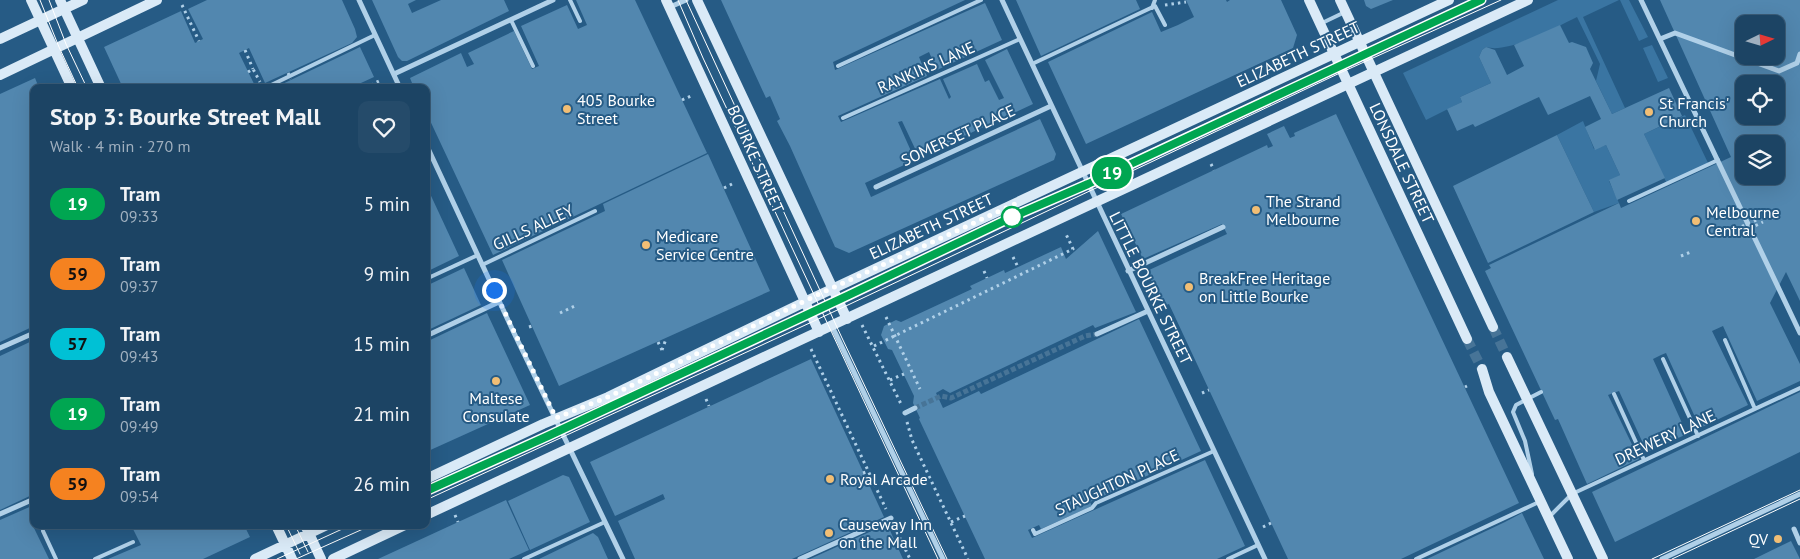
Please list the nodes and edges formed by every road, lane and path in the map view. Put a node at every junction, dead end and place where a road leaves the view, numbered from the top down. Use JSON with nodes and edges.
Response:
{"nodes":[{"id":1,"x":31,"y":0,"type":"edge"},
{"id":2,"x":83,"y":0,"type":"edge"},
{"id":3,"x":157,"y":0,"type":"edge"},
{"id":4,"x":359,"y":0,"type":"edge"},
{"id":5,"x":553,"y":0,"type":"edge"},
{"id":6,"x":570,"y":0,"type":"edge"},
{"id":7,"x":686,"y":0,"type":"edge"},
{"id":8,"x":697,"y":0,"type":"edge"},
{"id":9,"x":982,"y":0,"type":"edge"},
{"id":10,"x":1002,"y":0,"type":"edge"},
{"id":11,"x":1154,"y":0,"type":"edge"},
{"id":12,"x":1308,"y":0,"type":"edge"},
{"id":13,"x":1340,"y":0,"type":"edge"},
{"id":14,"x":1449,"y":0,"type":"edge"},
{"id":15,"x":1528,"y":0,"type":"edge"},
{"id":16,"x":1642,"y":0,"type":"edge"},
{"id":17,"x":1186,"y":2,"type":"dead end"},
{"id":18,"x":668,"y":4,"type":"edge"},
{"id":19,"x":62,"y":5,"type":"edge"},
{"id":20,"x":182,"y":5,"type":"dead end"},
{"id":21,"x":1153,"y":7,"type":"junction"},
{"id":22,"x":1346,"y":12,"type":"junction"},
{"id":23,"x":41,"y":20,"type":"junction"},
{"id":24,"x":511,"y":20,"type":"junction"},
{"id":25,"x":580,"y":21,"type":"dead end"},
{"id":26,"x":1320,"y":24,"type":"junction"},
{"id":27,"x":1164,"y":26,"type":"dead end"},
{"id":28,"x":375,"y":35,"type":"junction"},
{"id":29,"x":78,"y":38,"type":"junction"},
{"id":30,"x":0,"y":39,"type":"edge"},
{"id":31,"x":1020,"y":39,"type":"junction"},
{"id":32,"x":1660,"y":39,"type":"junction"},
{"id":33,"x":198,"y":41,"type":"dead end"},
{"id":34,"x":1360,"y":42,"type":"junction"},
{"id":35,"x":54,"y":49,"type":"junction"},
{"id":36,"x":244,"y":50,"type":"dead end"},
{"id":37,"x":1334,"y":54,"type":"junction"},
{"id":38,"x":1800,"y":54,"type":"edge"},
{"id":39,"x":1797,"y":63,"type":"junction"},
{"id":40,"x":1032,"y":64,"type":"junction"},
{"id":41,"x":533,"y":66,"type":"dead end"},
{"id":42,"x":838,"y":66,"type":"dead end"},
{"id":43,"x":253,"y":69,"type":"junction"},
{"id":44,"x":1800,"y":69,"type":"edge"},
{"id":45,"x":248,"y":72,"type":"dead end"},
{"id":46,"x":288,"y":72,"type":"dead end"},
{"id":47,"x":1374,"y":72,"type":"junction"},
{"id":48,"x":394,"y":74,"type":"junction"},
{"id":49,"x":0,"y":75,"type":"edge"},
{"id":50,"x":291,"y":79,"type":"dead end"},
{"id":51,"x":381,"y":80,"type":"dead end"},
{"id":52,"x":70,"y":84,"type":"edge"},
{"id":53,"x":99,"y":84,"type":"edge"},
{"id":54,"x":261,"y":84,"type":"edge"},
{"id":55,"x":271,"y":84,"type":"edge"},
{"id":56,"x":374,"y":84,"type":"edge"},
{"id":57,"x":398,"y":84,"type":"edge"},
{"id":58,"x":1348,"y":84,"type":"junction"},
{"id":59,"x":691,"y":96,"type":"dead end"},
{"id":60,"x":682,"y":100,"type":"dead end"},
{"id":61,"x":1051,"y":106,"type":"junction"},
{"id":62,"x":843,"y":118,"type":"dead end"},
{"id":63,"x":430,"y":153,"type":"edge"},
{"id":64,"x":1718,"y":160,"type":"junction"},
{"id":65,"x":1211,"y":164,"type":"dead end"},
{"id":66,"x":1214,"y":170,"type":"dead end"},
{"id":67,"x":1082,"y":172,"type":"junction"},
{"id":68,"x":732,"y":184,"type":"dead end"},
{"id":69,"x":876,"y":186,"type":"dead end"},
{"id":70,"x":724,"y":188,"type":"dead end"},
{"id":71,"x":1095,"y":201,"type":"junction"},
{"id":72,"x":1629,"y":201,"type":"dead end"},
{"id":73,"x":595,"y":211,"type":"dead end"},
{"id":74,"x":1760,"y":218,"type":"dead end"},
{"id":75,"x":1763,"y":222,"type":"dead end"},
{"id":76,"x":1223,"y":227,"type":"dead end"},
{"id":77,"x":1736,"y":229,"type":"dead end"},
{"id":78,"x":1065,"y":232,"type":"dead end"},
{"id":79,"x":1738,"y":234,"type":"dead end"},
{"id":80,"x":1693,"y":251,"type":"dead end"},
{"id":81,"x":478,"y":255,"type":"junction"},
{"id":82,"x":1681,"y":256,"type":"dead end"},
{"id":83,"x":1013,"y":257,"type":"dead end"},
{"id":84,"x":482,"y":265,"type":"junction"},
{"id":85,"x":1018,"y":267,"type":"dead end"},
{"id":86,"x":984,"y":271,"type":"dead end"},
{"id":87,"x":1128,"y":271,"type":"junction"},
{"id":88,"x":430,"y":277,"type":"edge"},
{"id":89,"x":987,"y":278,"type":"dead end"},
{"id":90,"x":833,"y":288,"type":"junction"},
{"id":91,"x":499,"y":302,"type":"junction"},
{"id":92,"x":805,"y":302,"type":"junction"},
{"id":93,"x":577,"y":305,"type":"dead end"},
{"id":94,"x":1148,"y":311,"type":"junction"},
{"id":95,"x":560,"y":313,"type":"dead end"},
{"id":96,"x":847,"y":318,"type":"junction"},
{"id":97,"x":886,"y":318,"type":"dead end"},
{"id":98,"x":862,"y":324,"type":"dead end"},
{"id":99,"x":832,"y":326,"type":"junction"},
{"id":100,"x":1493,"y":327,"type":"tunnel mouth"},
{"id":101,"x":819,"y":332,"type":"junction"},
{"id":102,"x":1800,"y":333,"type":"edge"},
{"id":103,"x":430,"y":334,"type":"edge"},
{"id":104,"x":1097,"y":334,"type":"tunnel mouth"},
{"id":105,"x":30,"y":335,"type":"edge"},
{"id":106,"x":895,"y":336,"type":"junction"},
{"id":107,"x":666,"y":339,"type":"dead end"},
{"id":108,"x":1468,"y":339,"type":"tunnel mouth"},
{"id":109,"x":1725,"y":340,"type":"dead end"},
{"id":110,"x":658,"y":342,"type":"dead end"},
{"id":111,"x":810,"y":346,"type":"dead end"},
{"id":112,"x":874,"y":346,"type":"junction"},
{"id":113,"x":0,"y":348,"type":"edge"},
{"id":114,"x":1508,"y":356,"type":"tunnel mouth"},
{"id":115,"x":1663,"y":359,"type":"dead end"},
{"id":116,"x":1482,"y":369,"type":"tunnel mouth"},
{"id":117,"x":904,"y":374,"type":"dead end"},
{"id":118,"x":890,"y":380,"type":"junction"},
{"id":119,"x":1800,"y":388,"type":"edge"},
{"id":120,"x":920,"y":389,"type":"dead end"},
{"id":121,"x":1209,"y":390,"type":"dead end"},
{"id":122,"x":1541,"y":392,"type":"dead end"},
{"id":123,"x":1202,"y":393,"type":"dead end"},
{"id":124,"x":1614,"y":394,"type":"dead end"},
{"id":125,"x":706,"y":399,"type":"dead end"},
{"id":126,"x":1528,"y":400,"type":"junction"},
{"id":127,"x":709,"y":406,"type":"dead end"},
{"id":128,"x":916,"y":408,"type":"tunnel mouth"},
{"id":129,"x":1755,"y":409,"type":"junction"},
{"id":130,"x":905,"y":413,"type":"junction"},
{"id":131,"x":556,"y":418,"type":"junction"},
{"id":132,"x":1698,"y":436,"type":"junction"},
{"id":133,"x":570,"y":448,"type":"junction"},
{"id":134,"x":1214,"y":451,"type":"junction"},
{"id":135,"x":1644,"y":460,"type":"junction"},
{"id":136,"x":869,"y":471,"type":"junction"},
{"id":137,"x":863,"y":474,"type":"dead end"},
{"id":138,"x":430,"y":477,"type":"edge"},
{"id":139,"x":1572,"y":494,"type":"junction"},
{"id":140,"x":1800,"y":494,"type":"edge"},
{"id":141,"x":1539,"y":499,"type":"junction"},
{"id":142,"x":30,"y":501,"type":"edge"},
{"id":143,"x":430,"y":513,"type":"edge"},
{"id":144,"x":0,"y":514,"type":"edge"},
{"id":145,"x":455,"y":515,"type":"dead end"},
{"id":146,"x":965,"y":516,"type":"dead end"},
{"id":147,"x":890,"y":518,"type":"junction"},
{"id":148,"x":1548,"y":518,"type":"junction"},
{"id":149,"x":458,"y":522,"type":"dead end"},
{"id":150,"x":605,"y":522,"type":"junction"},
{"id":151,"x":951,"y":522,"type":"junction"},
{"id":152,"x":1271,"y":523,"type":"dead end"},
{"id":153,"x":1263,"y":527,"type":"dead end"},
{"id":154,"x":278,"y":529,"type":"edge"},
{"id":155,"x":307,"y":529,"type":"edge"},
{"id":156,"x":397,"y":529,"type":"edge"},
{"id":157,"x":1033,"y":530,"type":"dead end"},
{"id":158,"x":1794,"y":530,"type":"dead end"},
{"id":159,"x":43,"y":531,"type":"dead end"},
{"id":160,"x":133,"y":542,"type":"dead end"},
{"id":161,"x":1800,"y":543,"type":"edge"},
{"id":162,"x":286,"y":545,"type":"junction"},
{"id":163,"x":1258,"y":545,"type":"junction"},
{"id":164,"x":56,"y":559,"type":"edge"},
{"id":165,"x":95,"y":559,"type":"edge"},
{"id":166,"x":255,"y":559,"type":"edge"},
{"id":167,"x":292,"y":559,"type":"edge"},
{"id":168,"x":321,"y":559,"type":"edge"},
{"id":169,"x":333,"y":559,"type":"edge"},
{"id":170,"x":524,"y":559,"type":"edge"},
{"id":171,"x":623,"y":559,"type":"edge"},
{"id":172,"x":800,"y":559,"type":"edge"},
{"id":173,"x":910,"y":559,"type":"edge"},
{"id":174,"x":942,"y":559,"type":"edge"},
{"id":175,"x":968,"y":559,"type":"edge"},
{"id":176,"x":1228,"y":559,"type":"edge"},
{"id":177,"x":1265,"y":559,"type":"edge"},
{"id":178,"x":1416,"y":559,"type":"edge"},
{"id":179,"x":1568,"y":559,"type":"edge"},
{"id":180,"x":1603,"y":559,"type":"edge"},
{"id":181,"x":1662,"y":559,"type":"edge"}],
"edges":[{"from":1,"to":23,"type":"street"},
{"from":2,"to":19,"type":"street"},
{"from":3,"to":29,"type":"street"},
{"from":4,"to":28,"type":"street"},
{"from":5,"to":24,"type":"street"},
{"from":6,"to":25,"type":"lane"},
{"from":7,"to":18,"type":"street"},
{"from":8,"to":90,"type":"street","name":"BOURKE STREET"},
{"from":9,"to":42,"type":"lane"},
{"from":10,"to":31,"type":"street","name":"LITTLE BOURKE STREET"},
{"from":11,"to":21,"type":"lane"},
{"from":12,"to":26,"type":"street","name":"LONSDALE STREET"},
{"from":13,"to":22,"type":"street","name":"LONSDALE STREET"},
{"from":14,"to":34,"type":"street","name":"ELIZABETH STREET"},
{"from":15,"to":47,"type":"street"},
{"from":16,"to":32,"type":"street"},
{"from":17,"to":21,"type":"path"},
{"from":18,"to":92,"type":"street","name":"BOURKE STREET"},
{"from":19,"to":23,"type":"street"},
{"from":19,"to":29,"type":"street"},
{"from":20,"to":33,"type":"path"},
{"from":21,"to":27,"type":"lane"},
{"from":21,"to":40,"type":"lane"},
{"from":22,"to":26,"type":"lane"},
{"from":22,"to":34,"type":"street","name":"LONSDALE STREET"},
{"from":23,"to":30,"type":"street"},
{"from":23,"to":35,"type":"street"},
{"from":24,"to":41,"type":"lane"},
{"from":24,"to":48,"type":"street"},
{"from":26,"to":37,"type":"street","name":"LONSDALE STREET"},
{"from":28,"to":48,"type":"street"},
{"from":28,"to":55,"type":"lane"},
{"from":29,"to":35,"type":"street"},
{"from":29,"to":53,"type":"street"},
{"from":31,"to":40,"type":"street","name":"LITTLE BOURKE STREET"},
{"from":31,"to":62,"type":"lane","name":"RANKINS LANE"},
{"from":32,"to":39,"type":"street"},
{"from":32,"to":64,"type":"street"},
{"from":34,"to":37,"type":"street","name":"ELIZABETH STREET"},
{"from":34,"to":47,"type":"street","name":"LONSDALE STREET"},
{"from":35,"to":49,"type":"street"},
{"from":35,"to":52,"type":"street"},
{"from":36,"to":43,"type":"path"},
{"from":37,"to":58,"type":"street","name":"LONSDALE STREET"},
{"from":37,"to":67,"type":"street","name":"ELIZABETH STREET"},
{"from":38,"to":39,"type":"street"},
{"from":39,"to":44,"type":"street"},
{"from":40,"to":61,"type":"street","name":"LITTLE BOURKE STREET"},
{"from":43,"to":45,"type":"path"},
{"from":43,"to":54,"type":"path"},
{"from":46,"to":50,"type":"path","bridge":true},
{"from":47,"to":58,"type":"street"},
{"from":47,"to":100,"type":"street","name":"LONSDALE STREET"},
{"from":48,"to":57,"type":"street"},
{"from":51,"to":56,"type":"path"},
{"from":58,"to":71,"type":"street"},
{"from":58,"to":108,"type":"street","name":"LONSDALE STREET"},
{"from":59,"to":60,"type":"path"},
{"from":61,"to":67,"type":"street","name":"LITTLE BOURKE STREET"},
{"from":61,"to":69,"type":"street","name":"SOMERSET PLACE"},
{"from":63,"to":81,"type":"street"},
{"from":64,"to":72,"type":"lane"},
{"from":64,"to":102,"type":"street"},
{"from":65,"to":66,"type":"path"},
{"from":67,"to":71,"type":"street","name":"LITTLE BOURKE STREET"},
{"from":67,"to":90,"type":"street","name":"ELIZABETH STREET"},
{"from":68,"to":70,"type":"path"},
{"from":71,"to":87,"type":"street","name":"LITTLE BOURKE STREET"},
{"from":71,"to":96,"type":"street"},
{"from":73,"to":84,"type":"lane","name":"GILLS ALLEY"},
{"from":74,"to":77,"type":"path","bridge":true},
{"from":75,"to":79,"type":"path","bridge":true},
{"from":76,"to":87,"type":"street"},
{"from":78,"to":106,"type":"path"},
{"from":80,"to":82,"type":"path"},
{"from":81,"to":84,"type":"street"},
{"from":81,"to":88,"type":"lane"},
{"from":83,"to":85,"type":"path"},
{"from":84,"to":91,"type":"street"},
{"from":86,"to":89,"type":"path"},
{"from":87,"to":94,"type":"street","name":"LITTLE BOURKE STREET"},
{"from":90,"to":92,"type":"street","name":"ELIZABETH STREET"},
{"from":90,"to":96,"type":"street","name":"BOURKE STREET"},
{"from":91,"to":103,"type":"street"},
{"from":91,"to":131,"type":"street"},
{"from":92,"to":101,"type":"street","name":"BOURKE STREET"},
{"from":92,"to":131,"type":"street","name":"ELIZABETH STREET"},
{"from":93,"to":95,"type":"path"},
{"from":94,"to":104,"type":"street"},
{"from":94,"to":134,"type":"street","name":"LITTLE BOURKE STREET"},
{"from":96,"to":99,"type":"street"},
{"from":97,"to":106,"type":"path"},
{"from":98,"to":112,"type":"path"},
{"from":99,"to":101,"type":"street"},
{"from":99,"to":174,"type":"street"},
{"from":101,"to":133,"type":"street"},
{"from":105,"to":113,"type":"street"},
{"from":106,"to":112,"type":"path"},
{"from":106,"to":120,"type":"path"},
{"from":107,"to":110,"type":"path"},
{"from":109,"to":129,"type":"lane"},
{"from":111,"to":136,"type":"path"},
{"from":112,"to":118,"type":"path"},
{"from":114,"to":126,"type":"street"},
{"from":115,"to":132,"type":"lane"},
{"from":116,"to":141,"type":"street"},
{"from":117,"to":118,"type":"path"},
{"from":118,"to":130,"type":"path"},
{"from":119,"to":129,"type":"lane","name":"DREWERY LANE"},
{"from":121,"to":123,"type":"path"},
{"from":122,"to":126,"type":"lane"},
{"from":124,"to":135,"type":"lane"},
{"from":125,"to":127,"type":"path"},
{"from":126,"to":139,"type":"street"},
{"from":126,"to":141,"type":"lane"},
{"from":128,"to":130,"type":"street"},
{"from":129,"to":132,"type":"lane","name":"DREWERY LANE"},
{"from":130,"to":151,"type":"path"},
{"from":131,"to":133,"type":"street"},
{"from":131,"to":138,"type":"street","name":"ELIZABETH STREET"},
{"from":132,"to":135,"type":"lane","name":"DREWERY LANE"},
{"from":133,"to":143,"type":"street"},
{"from":133,"to":150,"type":"street"},
{"from":134,"to":157,"type":"lane","name":"STAUGHTON PLACE"},
{"from":134,"to":163,"type":"street","name":"LITTLE BOURKE STREET"},
{"from":135,"to":139,"type":"lane","name":"DREWERY LANE"},
{"from":136,"to":137,"type":"path"},
{"from":136,"to":147,"type":"path"},
{"from":139,"to":148,"type":"lane","name":"DREWERY LANE"},
{"from":139,"to":180,"type":"street"},
{"from":140,"to":181,"type":"street"},
{"from":141,"to":148,"type":"street"},
{"from":141,"to":178,"type":"lane"},
{"from":142,"to":144,"type":"street"},
{"from":145,"to":149,"type":"path"},
{"from":146,"to":151,"type":"path"},
{"from":147,"to":172,"type":"street"},
{"from":147,"to":173,"type":"path"},
{"from":148,"to":179,"type":"street"},
{"from":150,"to":170,"type":"lane"},
{"from":150,"to":171,"type":"street"},
{"from":151,"to":175,"type":"path"},
{"from":152,"to":153,"type":"path"},
{"from":154,"to":162,"type":"street"},
{"from":155,"to":162,"type":"street"},
{"from":155,"to":168,"type":"street"},
{"from":156,"to":169,"type":"street"},
{"from":158,"to":161,"type":"street"},
{"from":159,"to":164,"type":"lane"},
{"from":160,"to":165,"type":"lane"},
{"from":162,"to":166,"type":"street"},
{"from":162,"to":167,"type":"street"},
{"from":163,"to":176,"type":"lane"},
{"from":163,"to":177,"type":"street","name":"LITTLE BOURKE STREET"}]}
